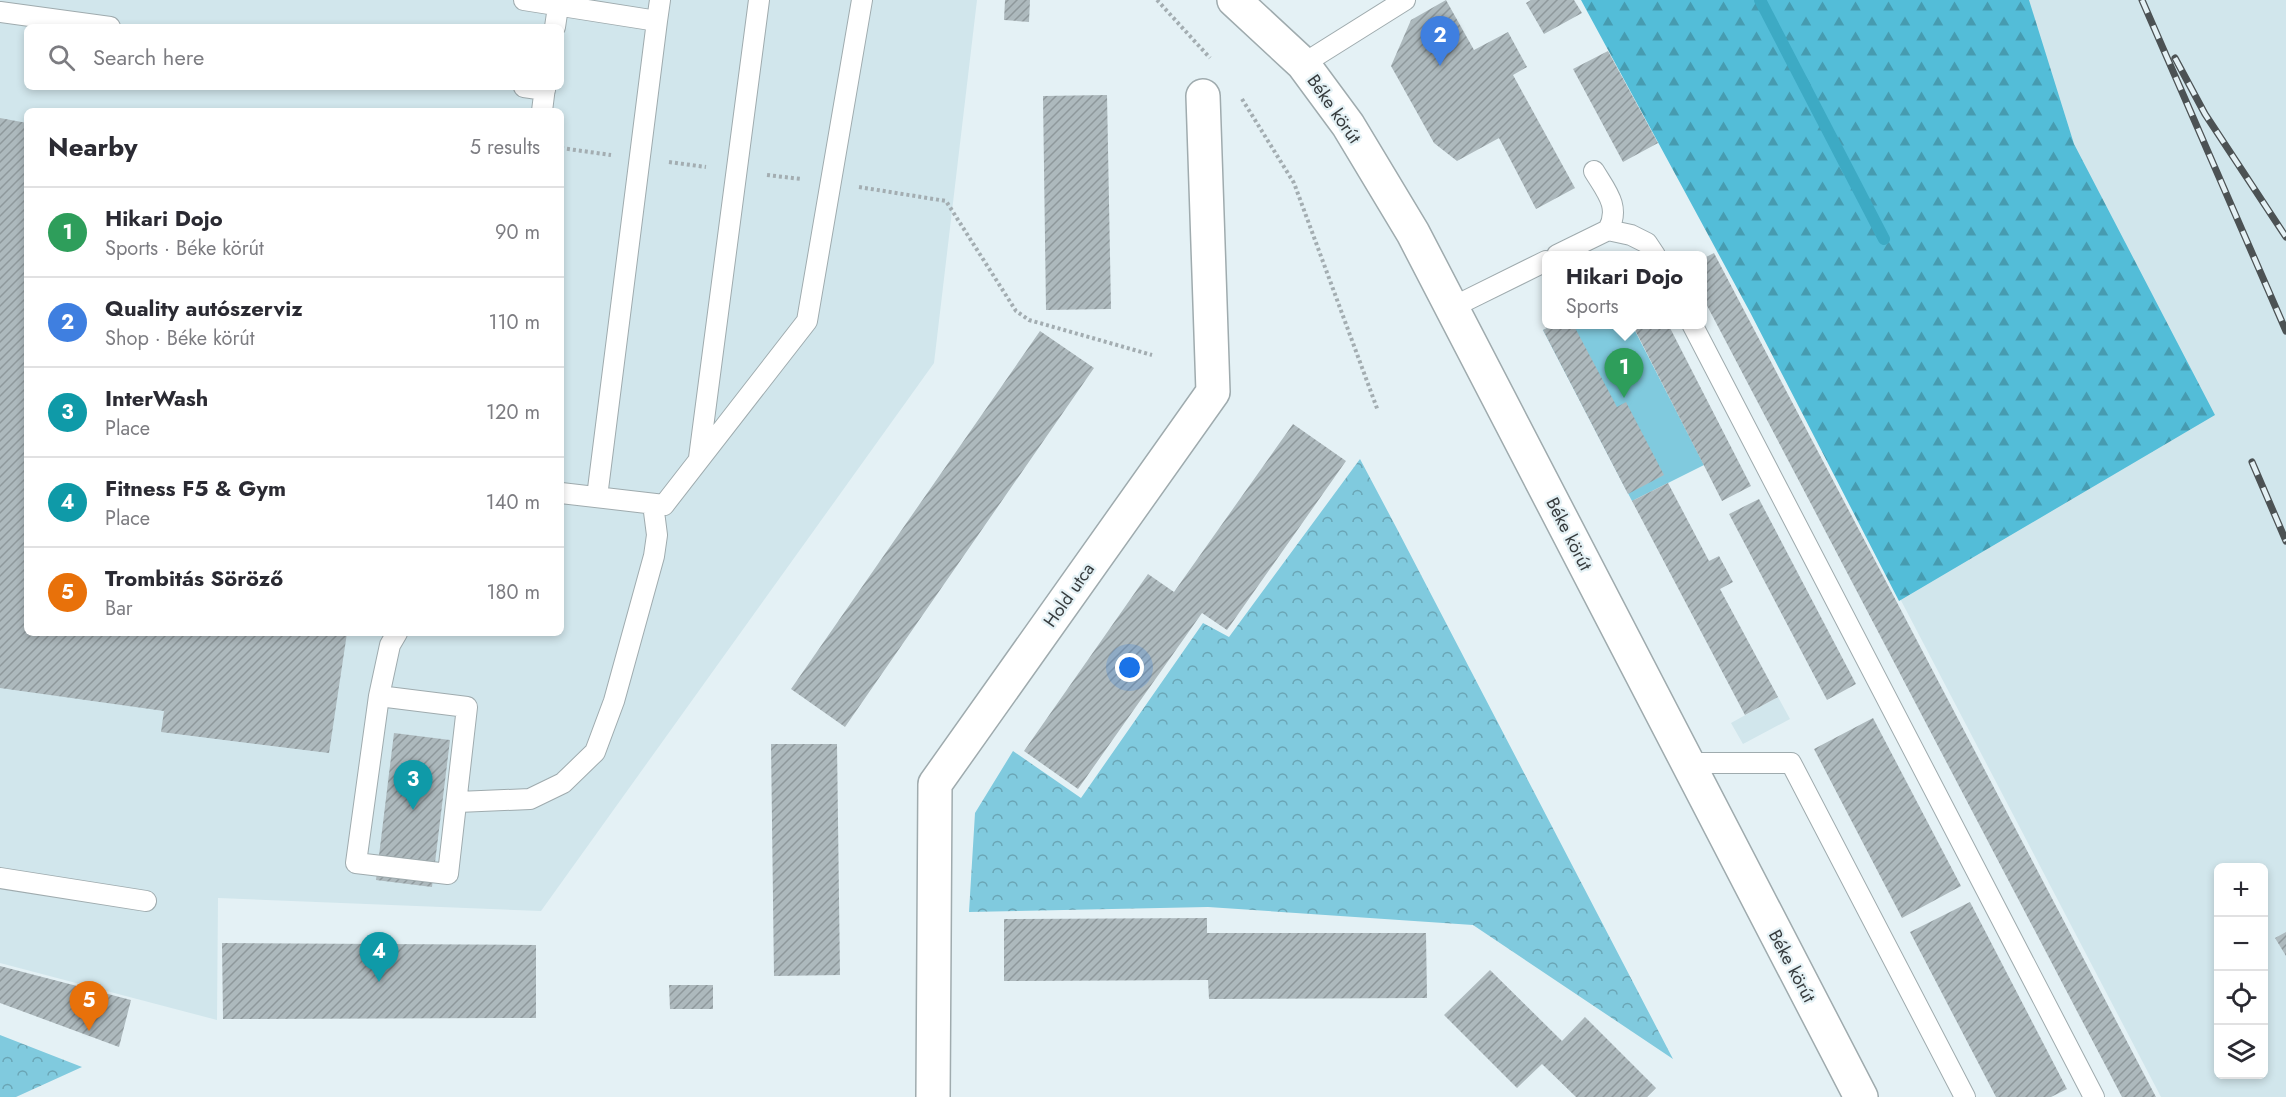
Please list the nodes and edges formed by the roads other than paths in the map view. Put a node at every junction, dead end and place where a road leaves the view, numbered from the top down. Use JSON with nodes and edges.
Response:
{"nodes":[{"id":1,"x":524,"y":0,"type":"edge"},
{"id":2,"x":660,"y":0,"type":"edge"},
{"id":3,"x":759,"y":0,"type":"edge"},
{"id":4,"x":862,"y":0,"type":"edge"},
{"id":5,"x":1234,"y":0,"type":"edge"},
{"id":6,"x":1405,"y":0,"type":"edge"},
{"id":7,"x":559,"y":3,"type":"edge"},
{"id":8,"x":0,"y":12,"type":"edge"},
{"id":9,"x":657,"y":21,"type":"junction"},
{"id":10,"x":88,"y":24,"type":"edge"},
{"id":11,"x":556,"y":24,"type":"edge"},
{"id":12,"x":1303,"y":64,"type":"junction"},
{"id":13,"x":545,"y":90,"type":"edge"},
{"id":14,"x":1203,"y":96,"type":"dead end"},
{"id":15,"x":542,"y":108,"type":"edge"},
{"id":16,"x":1594,"y":171,"type":"dead end"},
{"id":17,"x":1608,"y":230,"type":"junction"},
{"id":18,"x":1565,"y":251,"type":"edge"},
{"id":19,"x":1652,"y":251,"type":"edge"},
{"id":20,"x":1542,"y":263,"type":"edge"},
{"id":21,"x":1453,"y":307,"type":"junction"},
{"id":22,"x":1695,"y":329,"type":"edge"},
{"id":23,"x":699,"y":460,"type":"junction"},
{"id":24,"x":564,"y":493,"type":"edge"},
{"id":25,"x":597,"y":497,"type":"junction"},
{"id":26,"x":653,"y":504,"type":"junction"},
{"id":27,"x":395,"y":636,"type":"edge"},
{"id":28,"x":379,"y":696,"type":"junction"},
{"id":29,"x":1686,"y":763,"type":"junction"},
{"id":30,"x":458,"y":802,"type":"junction"},
{"id":31,"x":0,"y":878,"type":"edge"},
{"id":32,"x":146,"y":901,"type":"dead end"},
{"id":33,"x":933,"y":1097,"type":"edge"},
{"id":34,"x":1861,"y":1097,"type":"edge"},
{"id":35,"x":1965,"y":1097,"type":"edge"},
{"id":36,"x":2094,"y":1097,"type":"edge"}],
"edges":[{"from":1,"to":7,"type":"lane"},
{"from":2,"to":9,"type":"lane"},
{"from":3,"to":23,"type":"lane"},
{"from":4,"to":23,"type":"lane"},
{"from":5,"to":12,"type":"street","name":"Béke körút"},
{"from":6,"to":12,"type":"lane"},
{"from":7,"to":9,"type":"lane"},
{"from":7,"to":11,"type":"lane"},
{"from":8,"to":10,"type":"lane"},
{"from":9,"to":25,"type":"lane"},
{"from":12,"to":21,"type":"street","name":"Béke körút"},
{"from":13,"to":15,"type":"lane"},
{"from":14,"to":33,"type":"street","name":"Hold utca"},
{"from":16,"to":17,"type":"lane"},
{"from":17,"to":18,"type":"lane"},
{"from":17,"to":19,"type":"lane"},
{"from":20,"to":21,"type":"lane"},
{"from":21,"to":29,"type":"street","name":"Béke körút"},
{"from":22,"to":36,"type":"lane"},
{"from":23,"to":26,"type":"lane"},
{"from":24,"to":25,"type":"lane"},
{"from":25,"to":26,"type":"lane"},
{"from":26,"to":30,"type":"lane"},
{"from":27,"to":28,"type":"lane"},
{"from":28,"to":30,"type":"lane"},
{"from":28,"to":30,"type":"lane"},
{"from":29,"to":34,"type":"street","name":"Béke körút"},
{"from":29,"to":35,"type":"lane"},
{"from":31,"to":32,"type":"lane"}]}
